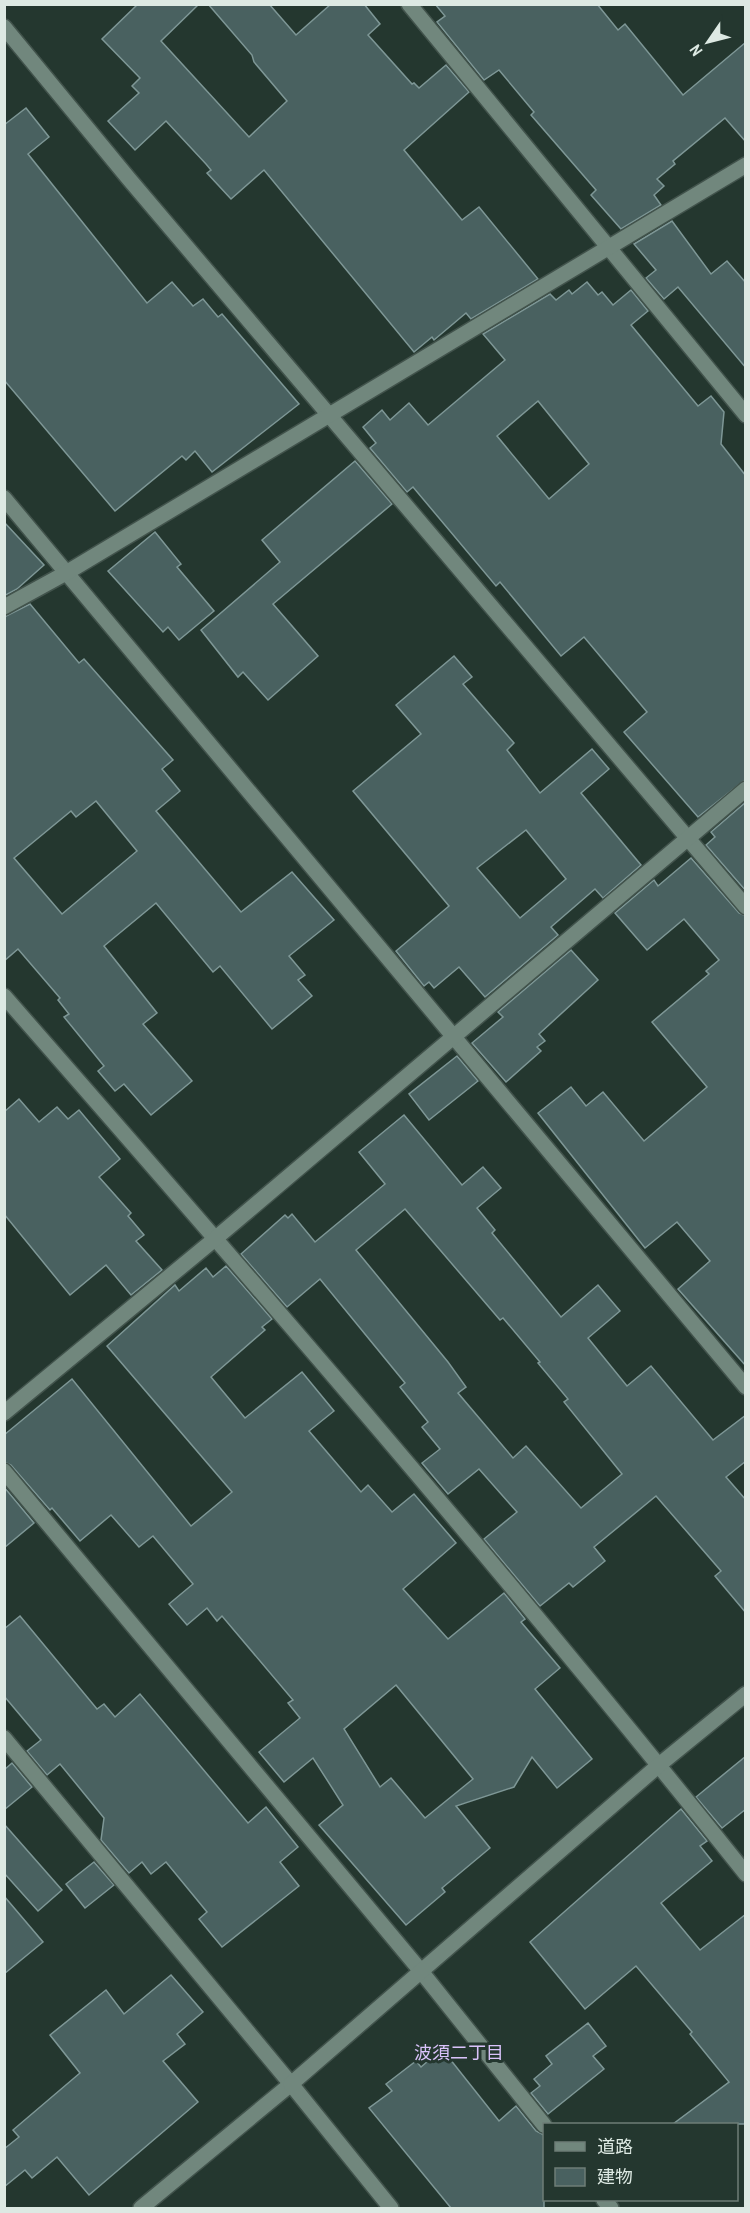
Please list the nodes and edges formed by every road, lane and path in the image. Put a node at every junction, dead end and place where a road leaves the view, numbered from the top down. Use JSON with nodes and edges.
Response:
{"nodes":[{"id":1,"x":409,"y":4,"type":"edge"},
{"id":2,"x":4,"y":27,"type":"edge"},
{"id":3,"x":746,"y":165,"type":"edge"},
{"id":4,"x":607,"y":248,"type":"junction"},
{"id":5,"x":330,"y":415,"type":"junction"},
{"id":6,"x":746,"y":415,"type":"edge"},
{"id":7,"x":4,"y":498,"type":"edge"},
{"id":8,"x":66,"y":573,"type":"junction"},
{"id":9,"x":4,"y":607,"type":"edge"},
{"id":10,"x":746,"y":789,"type":"edge"},
{"id":11,"x":688,"y":837,"type":"junction"},
{"id":12,"x":746,"y":907,"type":"edge"},
{"id":13,"x":4,"y":996,"type":"edge"},
{"id":14,"x":452,"y":1037,"type":"junction"},
{"id":15,"x":216,"y":1238,"type":"junction"},
{"id":16,"x":746,"y":1387,"type":"edge"},
{"id":17,"x":4,"y":1413,"type":"edge"},
{"id":18,"x":4,"y":1471,"type":"edge"},
{"id":19,"x":746,"y":1694,"type":"edge"},
{"id":20,"x":4,"y":1738,"type":"edge"},
{"id":21,"x":659,"y":1765,"type":"junction"},
{"id":22,"x":746,"y":1874,"type":"edge"},
{"id":23,"x":420,"y":1970,"type":"junction"},
{"id":24,"x":291,"y":2084,"type":"junction"},
{"id":25,"x":543,"y":2124,"type":"edge"},
{"id":26,"x":141,"y":2208,"type":"edge"},
{"id":27,"x":391,"y":2208,"type":"edge"}],
"edges":[{"from":1,"to":4,"type":"street"},
{"from":2,"to":5,"type":"street"},
{"from":3,"to":4,"type":"street"},
{"from":4,"to":5,"type":"street"},
{"from":4,"to":6,"type":"street"},
{"from":5,"to":8,"type":"street"},
{"from":5,"to":11,"type":"street"},
{"from":7,"to":8,"type":"street"},
{"from":8,"to":9,"type":"street"},
{"from":8,"to":14,"type":"street"},
{"from":10,"to":11,"type":"street"},
{"from":11,"to":12,"type":"street"},
{"from":11,"to":14,"type":"street"},
{"from":13,"to":15,"type":"street"},
{"from":14,"to":15,"type":"street"},
{"from":14,"to":16,"type":"street"},
{"from":15,"to":17,"type":"street"},
{"from":15,"to":21,"type":"street"},
{"from":18,"to":23,"type":"street"},
{"from":19,"to":21,"type":"street"},
{"from":20,"to":24,"type":"street"},
{"from":21,"to":22,"type":"street"},
{"from":21,"to":23,"type":"street"},
{"from":23,"to":24,"type":"street"},
{"from":23,"to":25,"type":"street"},
{"from":24,"to":26,"type":"street"},
{"from":24,"to":27,"type":"street"}]}
